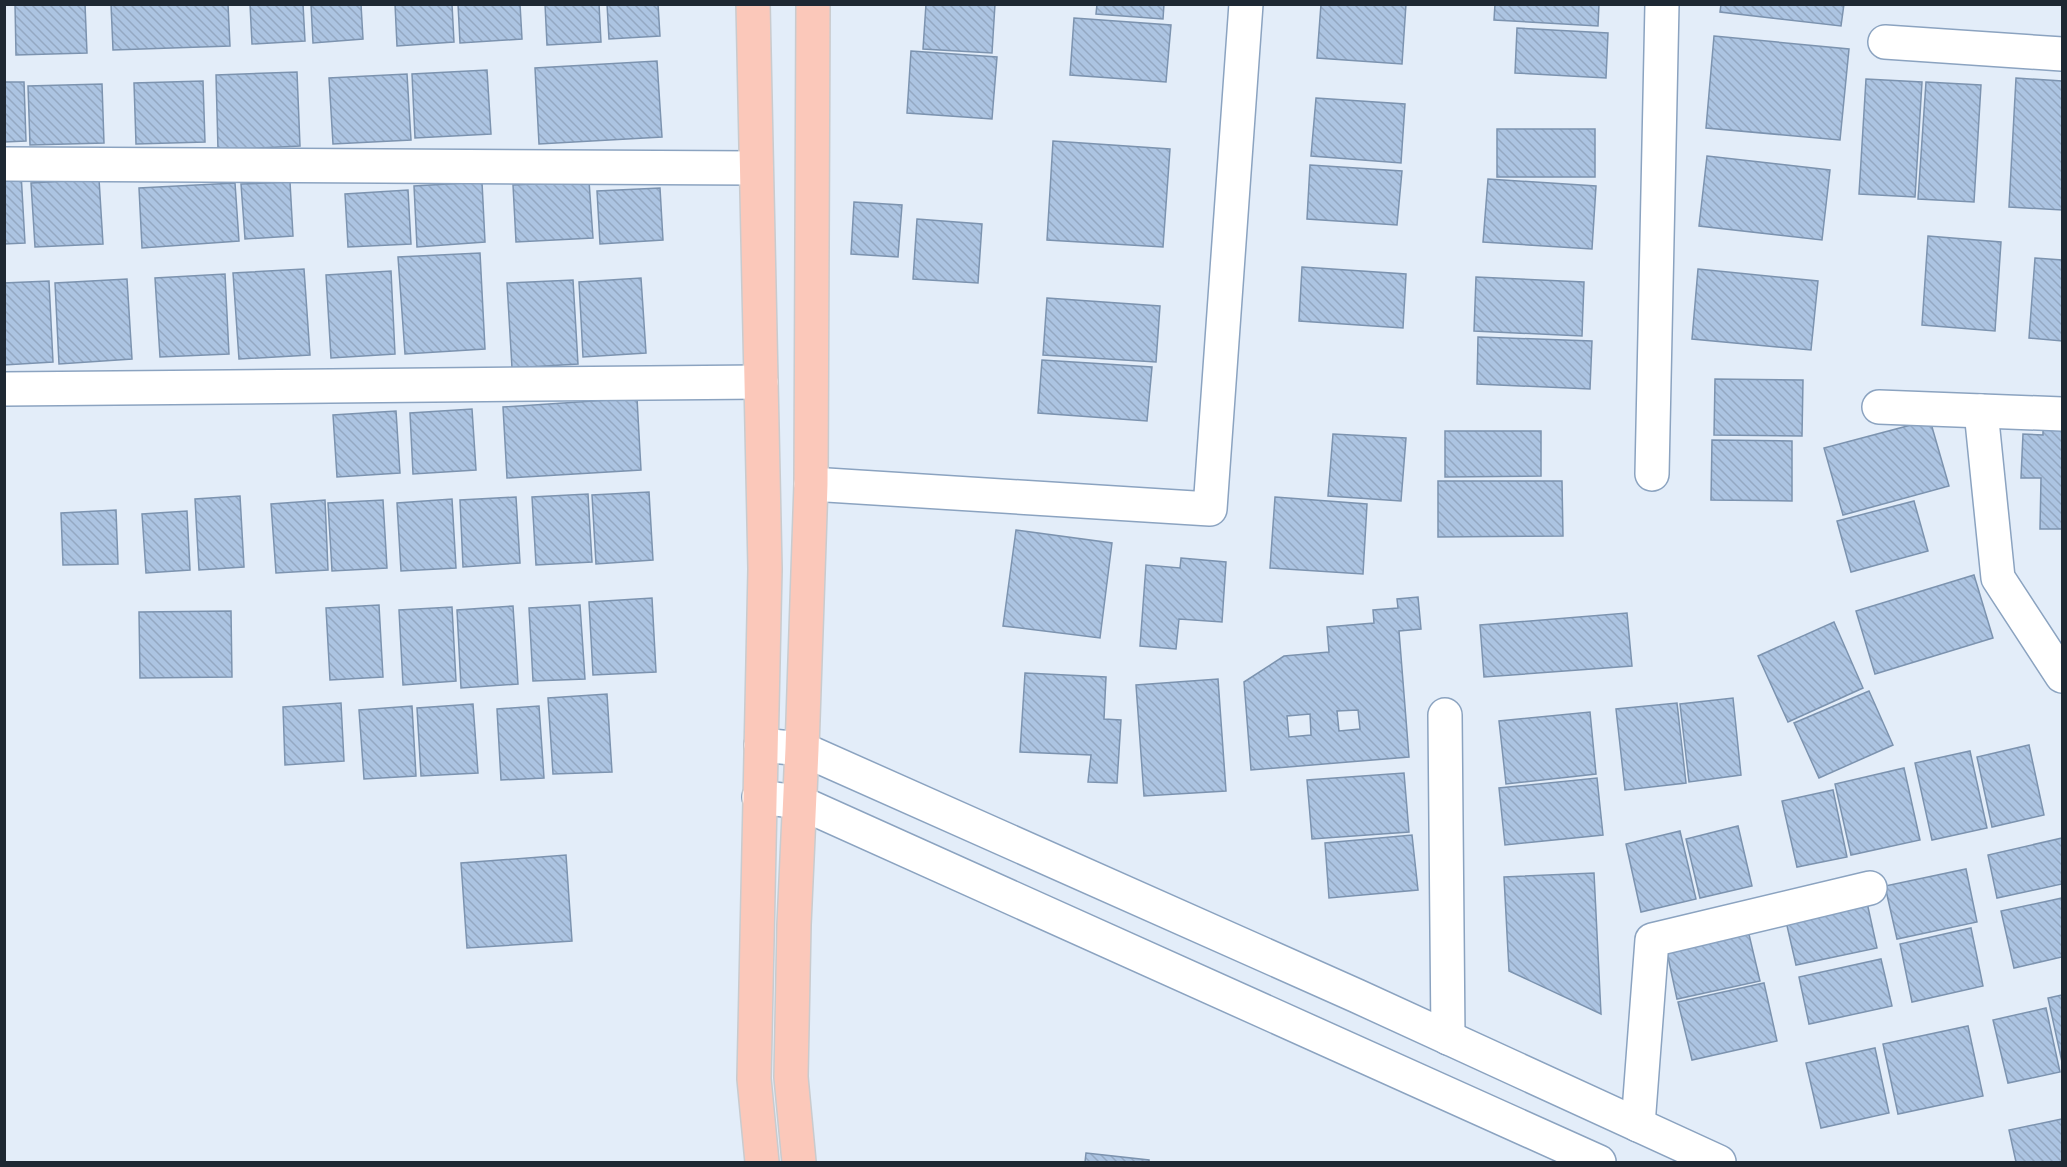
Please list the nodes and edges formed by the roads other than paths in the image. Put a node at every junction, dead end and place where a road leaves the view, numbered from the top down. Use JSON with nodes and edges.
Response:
{"nodes":[{"id":1,"x":753,"y":4,"type":"edge"},
{"id":2,"x":813,"y":4,"type":"edge"},
{"id":3,"x":1246,"y":4,"type":"edge"},
{"id":4,"x":1662,"y":4,"type":"edge"},
{"id":5,"x":1885,"y":42,"type":"dead end"},
{"id":6,"x":2062,"y":54,"type":"edge"},
{"id":7,"x":4,"y":164,"type":"edge"},
{"id":8,"x":756,"y":168,"type":"junction"},
{"id":9,"x":761,"y":382,"type":"junction"},
{"id":10,"x":4,"y":389,"type":"edge"},
{"id":11,"x":1879,"y":407,"type":"dead end"},
{"id":12,"x":1981,"y":411,"type":"junction"},
{"id":13,"x":2062,"y":414,"type":"edge"},
{"id":14,"x":1652,"y":474,"type":"dead end"},
{"id":15,"x":811,"y":484,"type":"junction"},
{"id":16,"x":2062,"y":676,"type":"edge"},
{"id":17,"x":1445,"y":715,"type":"dead end"},
{"id":18,"x":761,"y":745,"type":"junction"},
{"id":19,"x":802,"y":748,"type":"junction"},
{"id":20,"x":759,"y":797,"type":"junction"},
{"id":21,"x":799,"y":802,"type":"junction"},
{"id":22,"x":1869,"y":888,"type":"dead end"},
{"id":23,"x":1448,"y":1038,"type":"junction"},
{"id":24,"x":1638,"y":1125,"type":"junction"},
{"id":25,"x":762,"y":1162,"type":"edge"},
{"id":26,"x":800,"y":1162,"type":"edge"},
{"id":27,"x":1599,"y":1162,"type":"edge"},
{"id":28,"x":1719,"y":1162,"type":"edge"}],
"edges":[{"from":1,"to":8,"type":"main road"},
{"from":2,"to":15,"type":"main road"},
{"from":3,"to":15,"type":"street"},
{"from":4,"to":14,"type":"street"},
{"from":5,"to":6,"type":"street"},
{"from":7,"to":8,"type":"street"},
{"from":8,"to":9,"type":"main road"},
{"from":9,"to":10,"type":"street"},
{"from":9,"to":18,"type":"main road"},
{"from":11,"to":12,"type":"street"},
{"from":12,"to":13,"type":"street"},
{"from":12,"to":16,"type":"street"},
{"from":15,"to":19,"type":"main road"},
{"from":17,"to":23,"type":"street"},
{"from":18,"to":19,"type":"street"},
{"from":18,"to":20,"type":"main road"},
{"from":19,"to":21,"type":"main road"},
{"from":19,"to":23,"type":"street"},
{"from":20,"to":21,"type":"street"},
{"from":20,"to":25,"type":"main road"},
{"from":21,"to":26,"type":"main road"},
{"from":21,"to":27,"type":"street"},
{"from":22,"to":24,"type":"street"},
{"from":23,"to":24,"type":"street"},
{"from":24,"to":28,"type":"street"}]}
